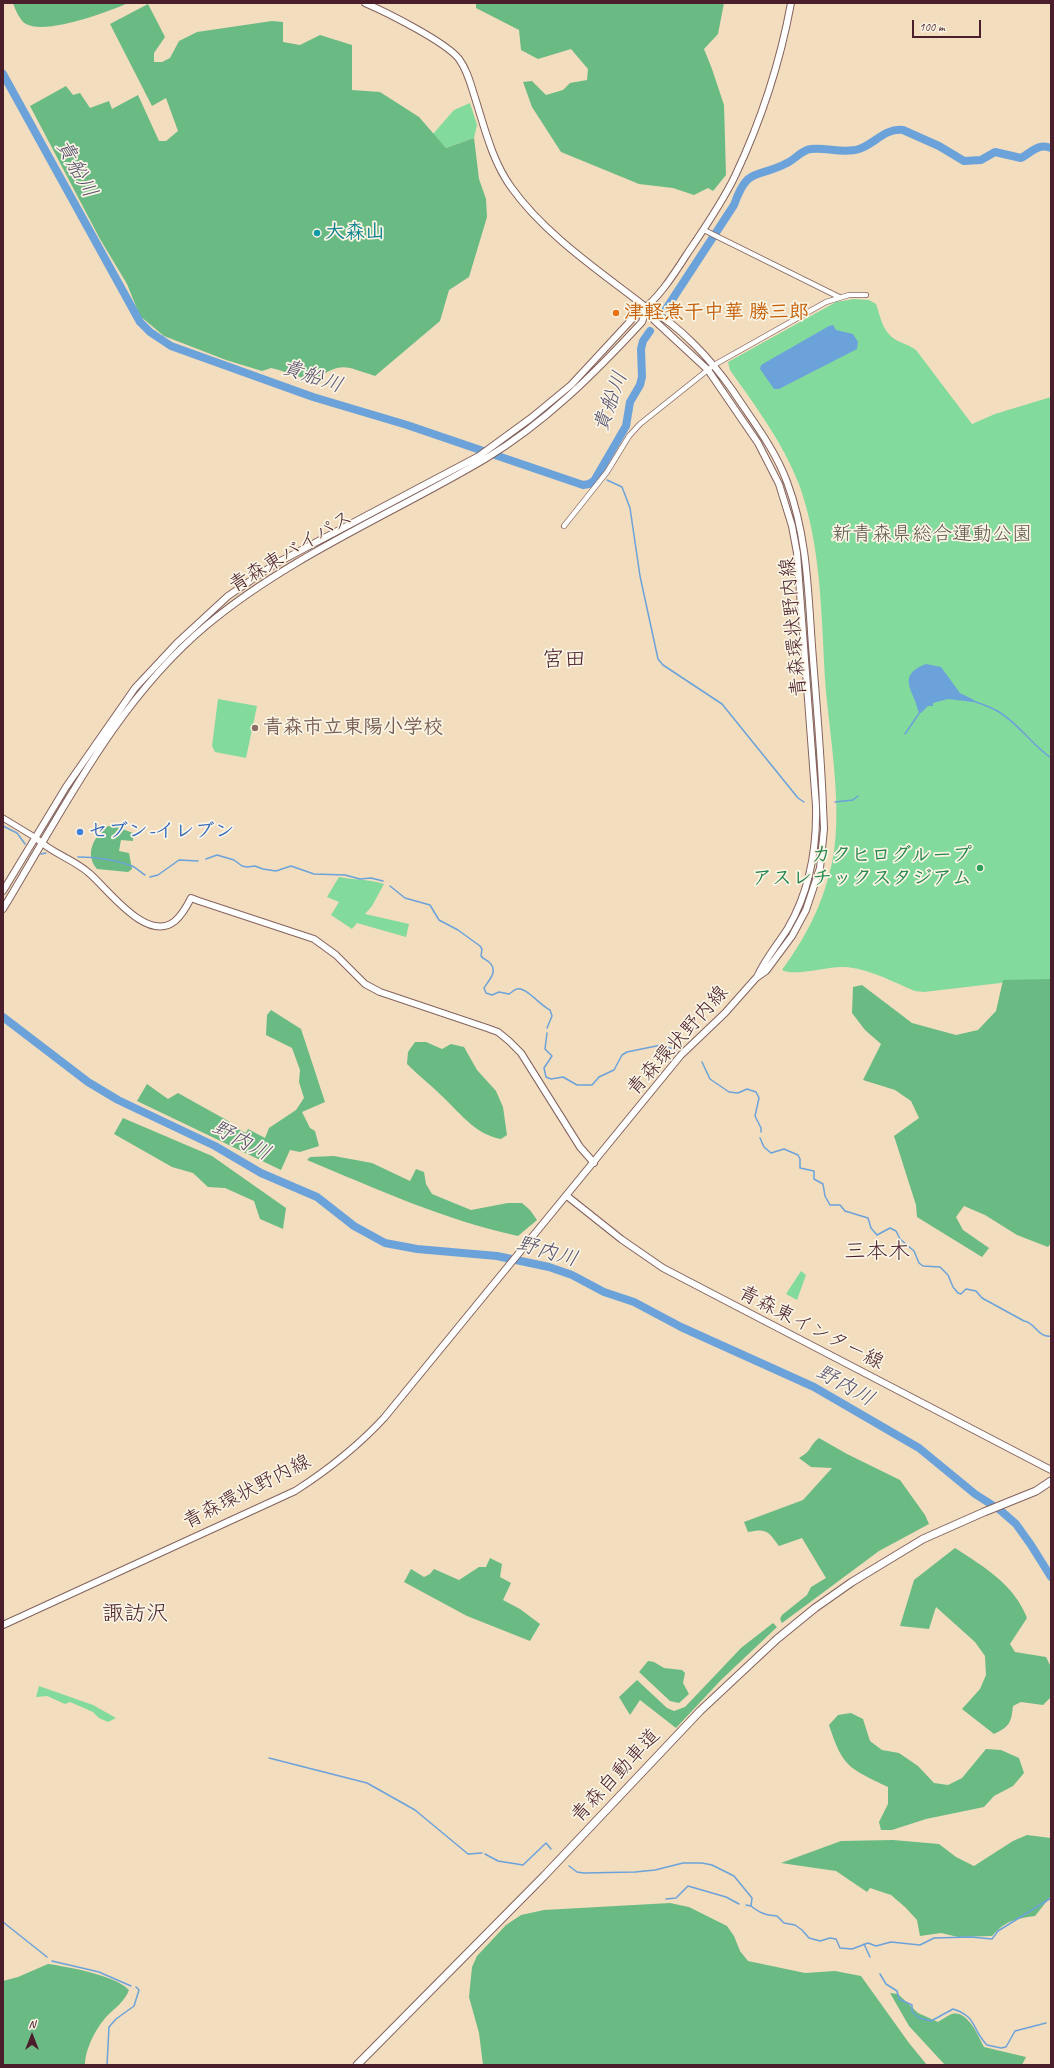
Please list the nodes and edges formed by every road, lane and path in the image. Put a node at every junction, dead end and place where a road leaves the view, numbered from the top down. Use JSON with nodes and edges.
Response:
{"nodes":[{"id":1,"x":365,"y":3,"type":"edge"},
{"id":2,"x":791,"y":3,"type":"edge"},
{"id":3,"x":704,"y":230,"type":"junction"},
{"id":4,"x":866,"y":295,"type":"dead end"},
{"id":5,"x":839,"y":297,"type":"junction"},
{"id":6,"x":647,"y":308,"type":"junction"},
{"id":7,"x":714,"y":365,"type":"junction"},
{"id":8,"x":708,"y":370,"type":"junction"},
{"id":9,"x":564,"y":526,"type":"dead end"},
{"id":10,"x":805,"y":646,"type":"junction"},
{"id":11,"x":812,"y":646,"type":"junction"},
{"id":12,"x":3,"y":818,"type":"edge"},
{"id":13,"x":36,"y":838,"type":"junction"},
{"id":14,"x":42,"y":844,"type":"junction"},
{"id":15,"x":3,"y":891,"type":"edge"},
{"id":16,"x":3,"y":909,"type":"edge"},
{"id":17,"x":756,"y":978,"type":"junction"},
{"id":18,"x":594,"y":1163,"type":"junction"},
{"id":19,"x":567,"y":1196,"type":"junction"},
{"id":20,"x":1051,"y":1470,"type":"edge"},
{"id":21,"x":1051,"y":1481,"type":"edge"},
{"id":22,"x":3,"y":1625,"type":"edge"},
{"id":23,"x":358,"y":2065,"type":"edge"}],
"edges":[{"from":1,"to":6,"type":"main road","name":"青森環状野内線"},
{"from":2,"to":3,"type":"main road","name":"青森東バイパス"},
{"from":3,"to":5,"type":"street"},
{"from":3,"to":6,"type":"main road","name":"青森東バイパス"},
{"from":4,"to":5,"type":"street"},
{"from":5,"to":7,"type":"street"},
{"from":6,"to":7,"type":"main road","name":"青森環状野内線"},
{"from":6,"to":8,"type":"main road","name":"青森環状野内線"},
{"from":6,"to":13,"type":"main road","name":"青森東バイパス"},
{"from":6,"to":14,"type":"main road","name":"青森東バイパス"},
{"from":7,"to":8,"type":"street"},
{"from":7,"to":11,"type":"main road","name":"青森環状野内線"},
{"from":8,"to":9,"type":"street"},
{"from":8,"to":10,"type":"main road","name":"青森環状野内線"},
{"from":10,"to":11,"type":"main road"},
{"from":10,"to":17,"type":"main road","name":"青森環状野内線"},
{"from":11,"to":17,"type":"main road","name":"青森環状野内線"},
{"from":12,"to":13,"type":"main road"},
{"from":13,"to":14,"type":"main road"},
{"from":13,"to":15,"type":"main road","name":"青森東バイパス"},
{"from":14,"to":16,"type":"main road","name":"青森東バイパス"},
{"from":14,"to":18,"type":"main road"},
{"from":17,"to":18,"type":"main road","name":"青森環状野内線"},
{"from":18,"to":19,"type":"main road","name":"青森環状野内線"},
{"from":19,"to":20,"type":"main road","name":"青森東インター線"},
{"from":19,"to":22,"type":"main road","name":"青森環状野内線"},
{"from":21,"to":23,"type":"highway","name":"青森自動車道"}]}
